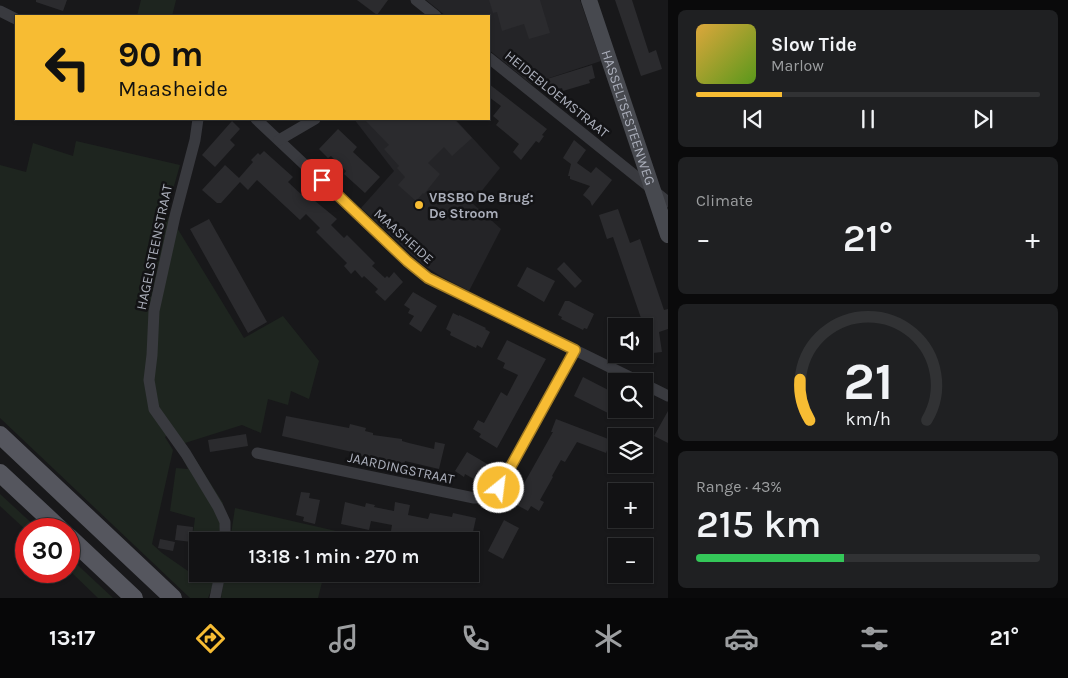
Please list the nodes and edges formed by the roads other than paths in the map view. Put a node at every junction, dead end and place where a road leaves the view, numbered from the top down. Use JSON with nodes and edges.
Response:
{"nodes":[{"id":1,"x":416,"y":0,"type":"edge"},
{"id":2,"x":589,"y":0,"type":"edge"},
{"id":3,"x":0,"y":11,"type":"edge"},
{"id":4,"x":435,"y":15,"type":"edge"},
{"id":5,"x":15,"y":18,"type":"edge"},
{"id":6,"x":490,"y":59,"type":"edge"},
{"id":7,"x":198,"y":120,"type":"edge"},
{"id":8,"x":257,"y":120,"type":"edge"},
{"id":9,"x":313,"y":120,"type":"edge"},
{"id":10,"x":279,"y":140,"type":"junction"},
{"id":11,"x":653,"y":190,"type":"junction"},
{"id":12,"x":668,"y":202,"type":"edge"},
{"id":13,"x":668,"y":235,"type":"edge"},
{"id":14,"x":575,"y":350,"type":"junction"},
{"id":15,"x":622,"y":373,"type":"edge"},
{"id":16,"x":653,"y":388,"type":"edge"},
{"id":17,"x":668,"y":396,"type":"edge"},
{"id":18,"x":0,"y":435,"type":"edge"},
{"id":19,"x":257,"y":453,"type":"dead end"},
{"id":20,"x":0,"y":473,"type":"edge"},
{"id":21,"x":48,"y":518,"type":"edge"},
{"id":22,"x":224,"y":532,"type":"edge"},
{"id":23,"x":80,"y":547,"type":"edge"},
{"id":24,"x":218,"y":582,"type":"edge"},
{"id":25,"x":134,"y":598,"type":"edge"},
{"id":26,"x":173,"y":598,"type":"edge"},
{"id":27,"x":215,"y":598,"type":"edge"}],
"edges":[{"from":1,"to":4,"type":"street"},
{"from":2,"to":11,"type":"street","name":"HASSELTSESTEENWEG"},
{"from":3,"to":5,"type":"street"},
{"from":6,"to":11,"type":"street","name":"HEIDEBLOEMSTRAAT"},
{"from":7,"to":22,"type":"street","name":"HAGELSTEENSTRAAT"},
{"from":8,"to":10,"type":"street","name":"MAASHEIDE"},
{"from":9,"to":10,"type":"street"},
{"from":10,"to":14,"type":"street","name":"MAASHEIDE"},
{"from":11,"to":12,"type":"street","name":"HEIDEBLOEMSTRAAT"},
{"from":11,"to":13,"type":"street","name":"HASSELTSESTEENWEG"},
{"from":14,"to":15,"type":"street","name":"MAASHEIDE"},
{"from":14,"to":19,"type":"street","name":"JAARDINGSTRAAT"},
{"from":16,"to":17,"type":"street"},
{"from":18,"to":26,"type":"main road"},
{"from":20,"to":21,"type":"main road"},
{"from":23,"to":25,"type":"main road"},
{"from":24,"to":27,"type":"street"}]}
